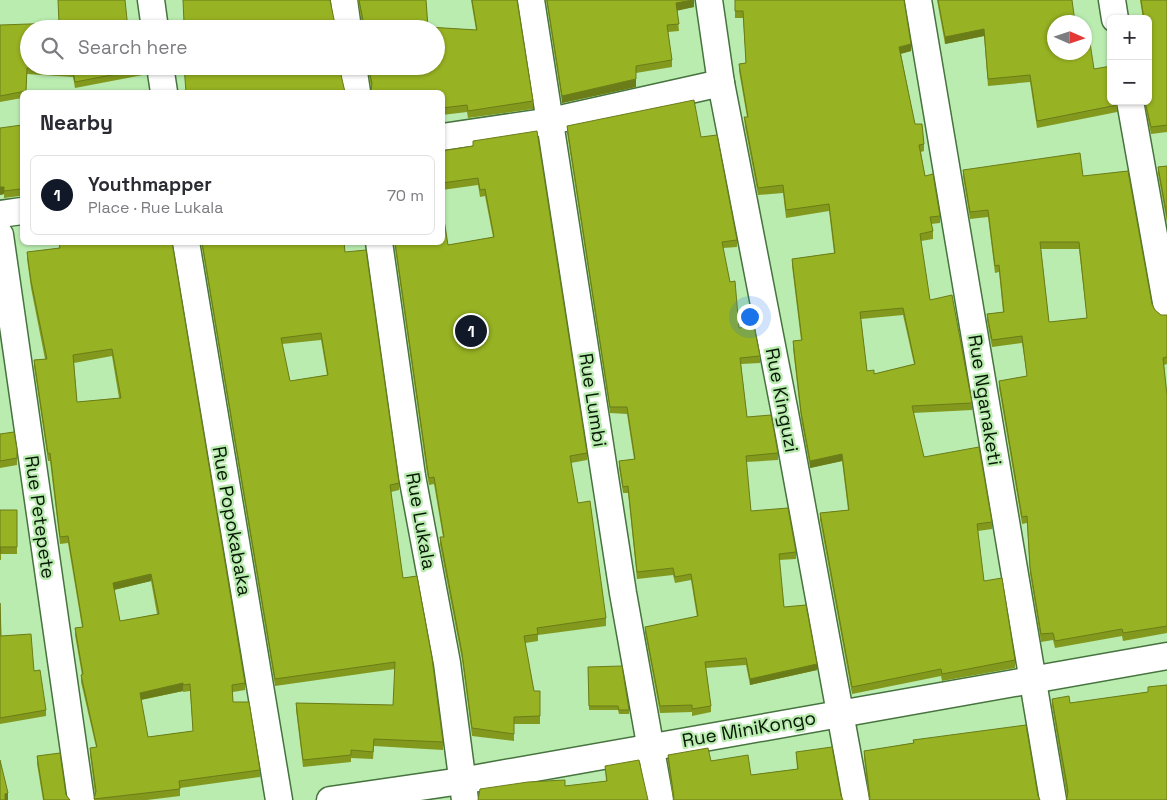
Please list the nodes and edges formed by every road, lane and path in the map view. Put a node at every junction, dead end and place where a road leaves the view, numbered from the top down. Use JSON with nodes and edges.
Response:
{"nodes":[{"id":1,"x":152,"y":0,"type":"edge"},
{"id":2,"x":344,"y":0,"type":"edge"},
{"id":3,"x":531,"y":0,"type":"edge"},
{"id":4,"x":709,"y":0,"type":"edge"},
{"id":5,"x":918,"y":0,"type":"edge"},
{"id":6,"x":1112,"y":0,"type":"edge"},
{"id":7,"x":1114,"y":15,"type":"edge"},
{"id":8,"x":154,"y":20,"type":"edge"},
{"id":9,"x":347,"y":20,"type":"edge"},
{"id":10,"x":161,"y":75,"type":"edge"},
{"id":11,"x":354,"y":75,"type":"edge"},
{"id":12,"x":721,"y":83,"type":"junction"},
{"id":13,"x":164,"y":90,"type":"edge"},
{"id":14,"x":357,"y":90,"type":"edge"},
{"id":15,"x":1131,"y":105,"type":"edge"},
{"id":16,"x":551,"y":121,"type":"junction"},
{"id":17,"x":445,"y":137,"type":"edge"},
{"id":18,"x":20,"y":211,"type":"edge"},
{"id":19,"x":0,"y":214,"type":"edge"},
{"id":20,"x":0,"y":235,"type":"edge"},
{"id":21,"x":186,"y":245,"type":"edge"},
{"id":22,"x":378,"y":245,"type":"edge"},
{"id":23,"x":1167,"y":308,"type":"edge"},
{"id":24,"x":1167,"y":656,"type":"edge"},
{"id":25,"x":1032,"y":680,"type":"junction"},
{"id":26,"x":841,"y":713,"type":"junction"},
{"id":27,"x":650,"y":747,"type":"junction"},
{"id":28,"x":463,"y":790,"type":"edge"},
{"id":29,"x":81,"y":800,"type":"edge"},
{"id":30,"x":279,"y":800,"type":"edge"},
{"id":31,"x":330,"y":800,"type":"edge"},
{"id":32,"x":660,"y":800,"type":"edge"},
{"id":33,"x":856,"y":800,"type":"edge"},
{"id":34,"x":1053,"y":800,"type":"edge"}],
"edges":[{"from":1,"to":8,"type":"street"},
{"from":2,"to":9,"type":"street"},
{"from":3,"to":16,"type":"street","name":"Rue Lumbi"},
{"from":4,"to":12,"type":"street","name":"Rue Kinguzi"},
{"from":5,"to":25,"type":"street","name":"Rue Nganaketi"},
{"from":6,"to":7,"type":"street"},
{"from":10,"to":13,"type":"street"},
{"from":11,"to":14,"type":"street"},
{"from":12,"to":16,"type":"street"},
{"from":12,"to":26,"type":"street","name":"Rue Kinguzi"},
{"from":15,"to":23,"type":"street"},
{"from":16,"to":17,"type":"street"},
{"from":16,"to":27,"type":"street","name":"Rue Lumbi"},
{"from":18,"to":19,"type":"street"},
{"from":20,"to":29,"type":"street","name":"Rue Petepete"},
{"from":21,"to":30,"type":"street","name":"Rue Popokabaka"},
{"from":22,"to":28,"type":"street","name":"Rue Lukala"},
{"from":24,"to":25,"type":"street","name":"Rue MiniKongo"},
{"from":25,"to":26,"type":"street","name":"Rue MiniKongo"},
{"from":25,"to":34,"type":"street","name":"Rue Nganaketi"},
{"from":26,"to":27,"type":"street","name":"Rue MiniKongo"},
{"from":26,"to":33,"type":"street","name":"Rue Kinguzi"},
{"from":27,"to":28,"type":"street","name":"Rue MiniKongo"},
{"from":27,"to":32,"type":"street","name":"Rue Lumbi"},
{"from":28,"to":31,"type":"street","name":"Rue MiniKongo"}]}
